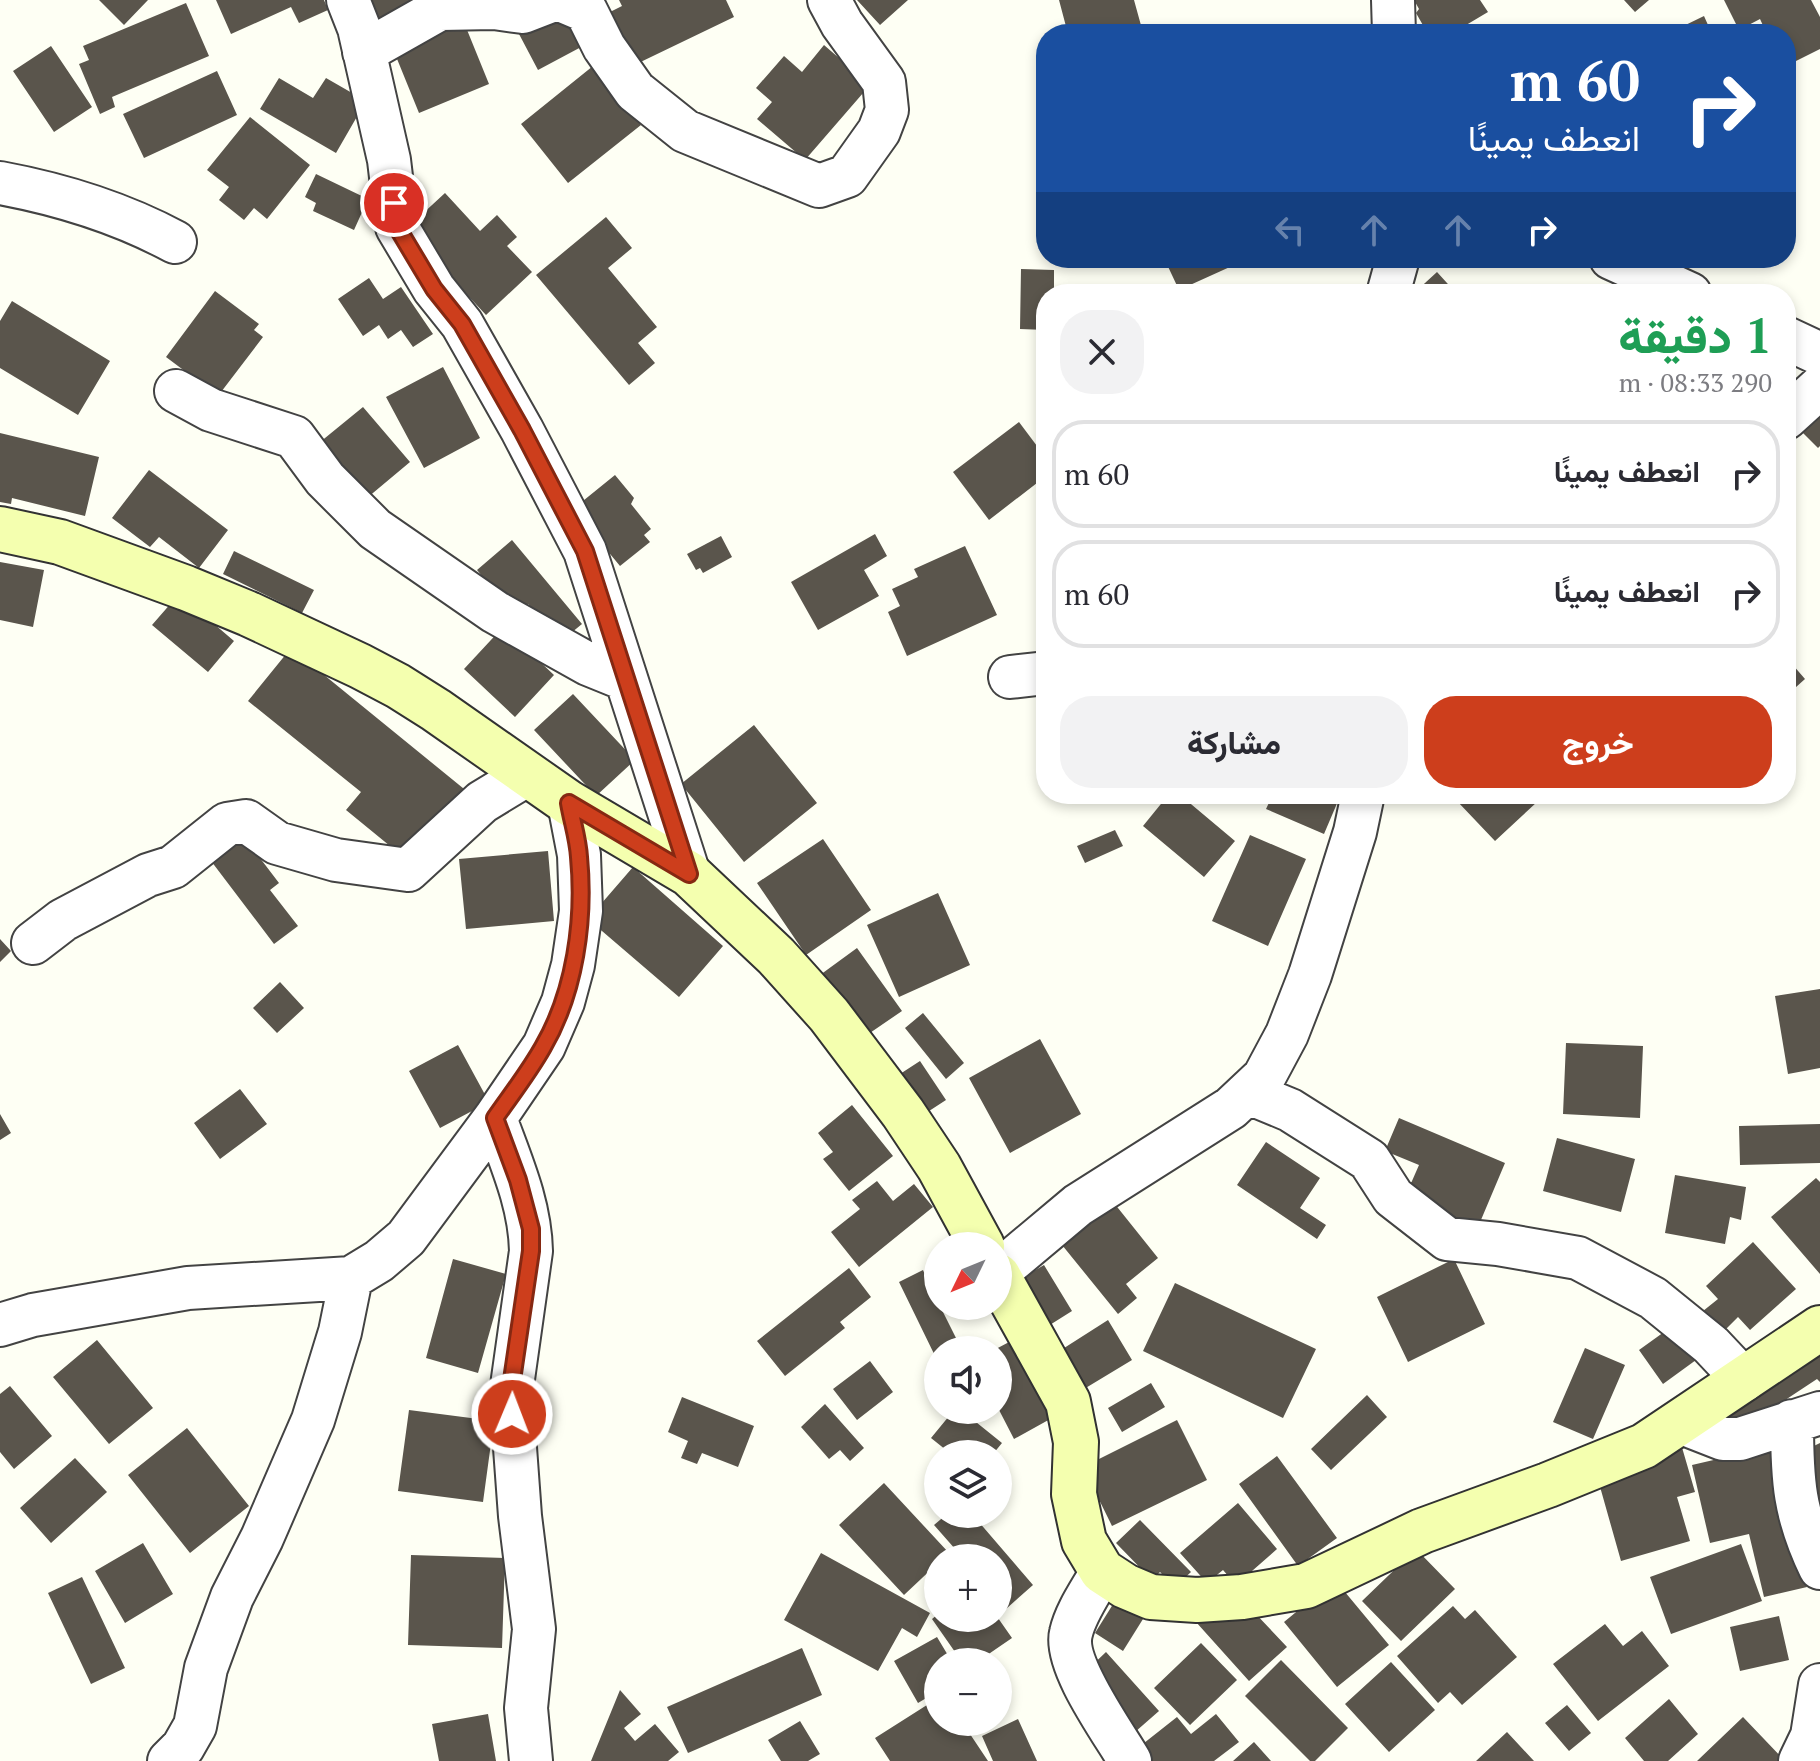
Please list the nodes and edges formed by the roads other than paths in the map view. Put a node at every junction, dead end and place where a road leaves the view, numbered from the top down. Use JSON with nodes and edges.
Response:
{"nodes":[{"id":1,"x":348,"y":0,"type":"edge"},
{"id":2,"x":554,"y":0,"type":"edge"},
{"id":3,"x":560,"y":0,"type":"edge"},
{"id":4,"x":829,"y":0,"type":"edge"},
{"id":5,"x":1393,"y":0,"type":"edge"},
{"id":6,"x":1394,"y":24,"type":"edge"},
{"id":7,"x":364,"y":52,"type":"junction"},
{"id":8,"x":0,"y":183,"type":"edge"},
{"id":9,"x":175,"y":242,"type":"dead end"},
{"id":10,"x":1633,"y":268,"type":"edge"},
{"id":11,"x":1668,"y":284,"type":"edge"},
{"id":12,"x":1796,"y":343,"type":"edge"},
{"id":13,"x":1820,"y":354,"type":"edge"},
{"id":14,"x":1820,"y":387,"type":"edge"},
{"id":15,"x":176,"y":391,"type":"dead end"},
{"id":16,"x":1796,"y":409,"type":"edge"},
{"id":17,"x":0,"y":529,"type":"edge"},
{"id":18,"x":625,"y":679,"type":"junction"},
{"id":19,"x":528,"y":774,"type":"junction"},
{"id":20,"x":569,"y":803,"type":"junction"},
{"id":21,"x":1361,"y":804,"type":"edge"},
{"id":22,"x":689,"y":874,"type":"junction"},
{"id":23,"x":33,"y":943,"type":"dead end"},
{"id":24,"x":1249,"y":1093,"type":"junction"},
{"id":25,"x":495,"y":1118,"type":"junction"},
{"id":26,"x":974,"y":1232,"type":"edge"},
{"id":27,"x":1012,"y":1262,"type":"edge"},
{"id":28,"x":351,"y":1278,"type":"junction"},
{"id":29,"x":1012,"y":1300,"type":"edge"},
{"id":30,"x":0,"y":1325,"type":"edge"},
{"id":31,"x":1820,"y":1328,"type":"edge"},
{"id":32,"x":1744,"y":1380,"type":"junction"},
{"id":33,"x":1806,"y":1417,"type":"edge"},
{"id":34,"x":1682,"y":1423,"type":"junction"},
{"id":35,"x":1820,"y":1568,"type":"edge"},
{"id":36,"x":1102,"y":1571,"type":"junction"},
{"id":37,"x":1820,"y":1685,"type":"edge"},
{"id":38,"x":169,"y":1761,"type":"edge"},
{"id":39,"x":531,"y":1761,"type":"edge"},
{"id":40,"x":1130,"y":1761,"type":"edge"},
{"id":41,"x":1800,"y":1761,"type":"edge"}],
"edges":[{"from":1,"to":7,"type":"street"},
{"from":2,"to":7,"type":"street"},
{"from":3,"to":4,"type":"street"},
{"from":5,"to":6,"type":"street"},
{"from":7,"to":18,"type":"street"},
{"from":8,"to":9,"type":"street"},
{"from":10,"to":11,"type":"street"},
{"from":12,"to":13,"type":"street"},
{"from":14,"to":16,"type":"street"},
{"from":15,"to":18,"type":"street"},
{"from":17,"to":19,"type":"street"},
{"from":18,"to":22,"type":"street"},
{"from":19,"to":20,"type":"street"},
{"from":19,"to":23,"type":"street"},
{"from":20,"to":22,"type":"street"},
{"from":20,"to":25,"type":"street"},
{"from":21,"to":24,"type":"street"},
{"from":22,"to":26,"type":"street"},
{"from":24,"to":27,"type":"street"},
{"from":24,"to":32,"type":"street"},
{"from":25,"to":28,"type":"street"},
{"from":25,"to":39,"type":"street"},
{"from":28,"to":30,"type":"street"},
{"from":28,"to":38,"type":"street"},
{"from":29,"to":36,"type":"street"},
{"from":31,"to":32,"type":"street"},
{"from":32,"to":34,"type":"street"},
{"from":33,"to":34,"type":"street"},
{"from":33,"to":35,"type":"street"},
{"from":34,"to":36,"type":"street"},
{"from":36,"to":40,"type":"street"},
{"from":37,"to":41,"type":"street"}]}
